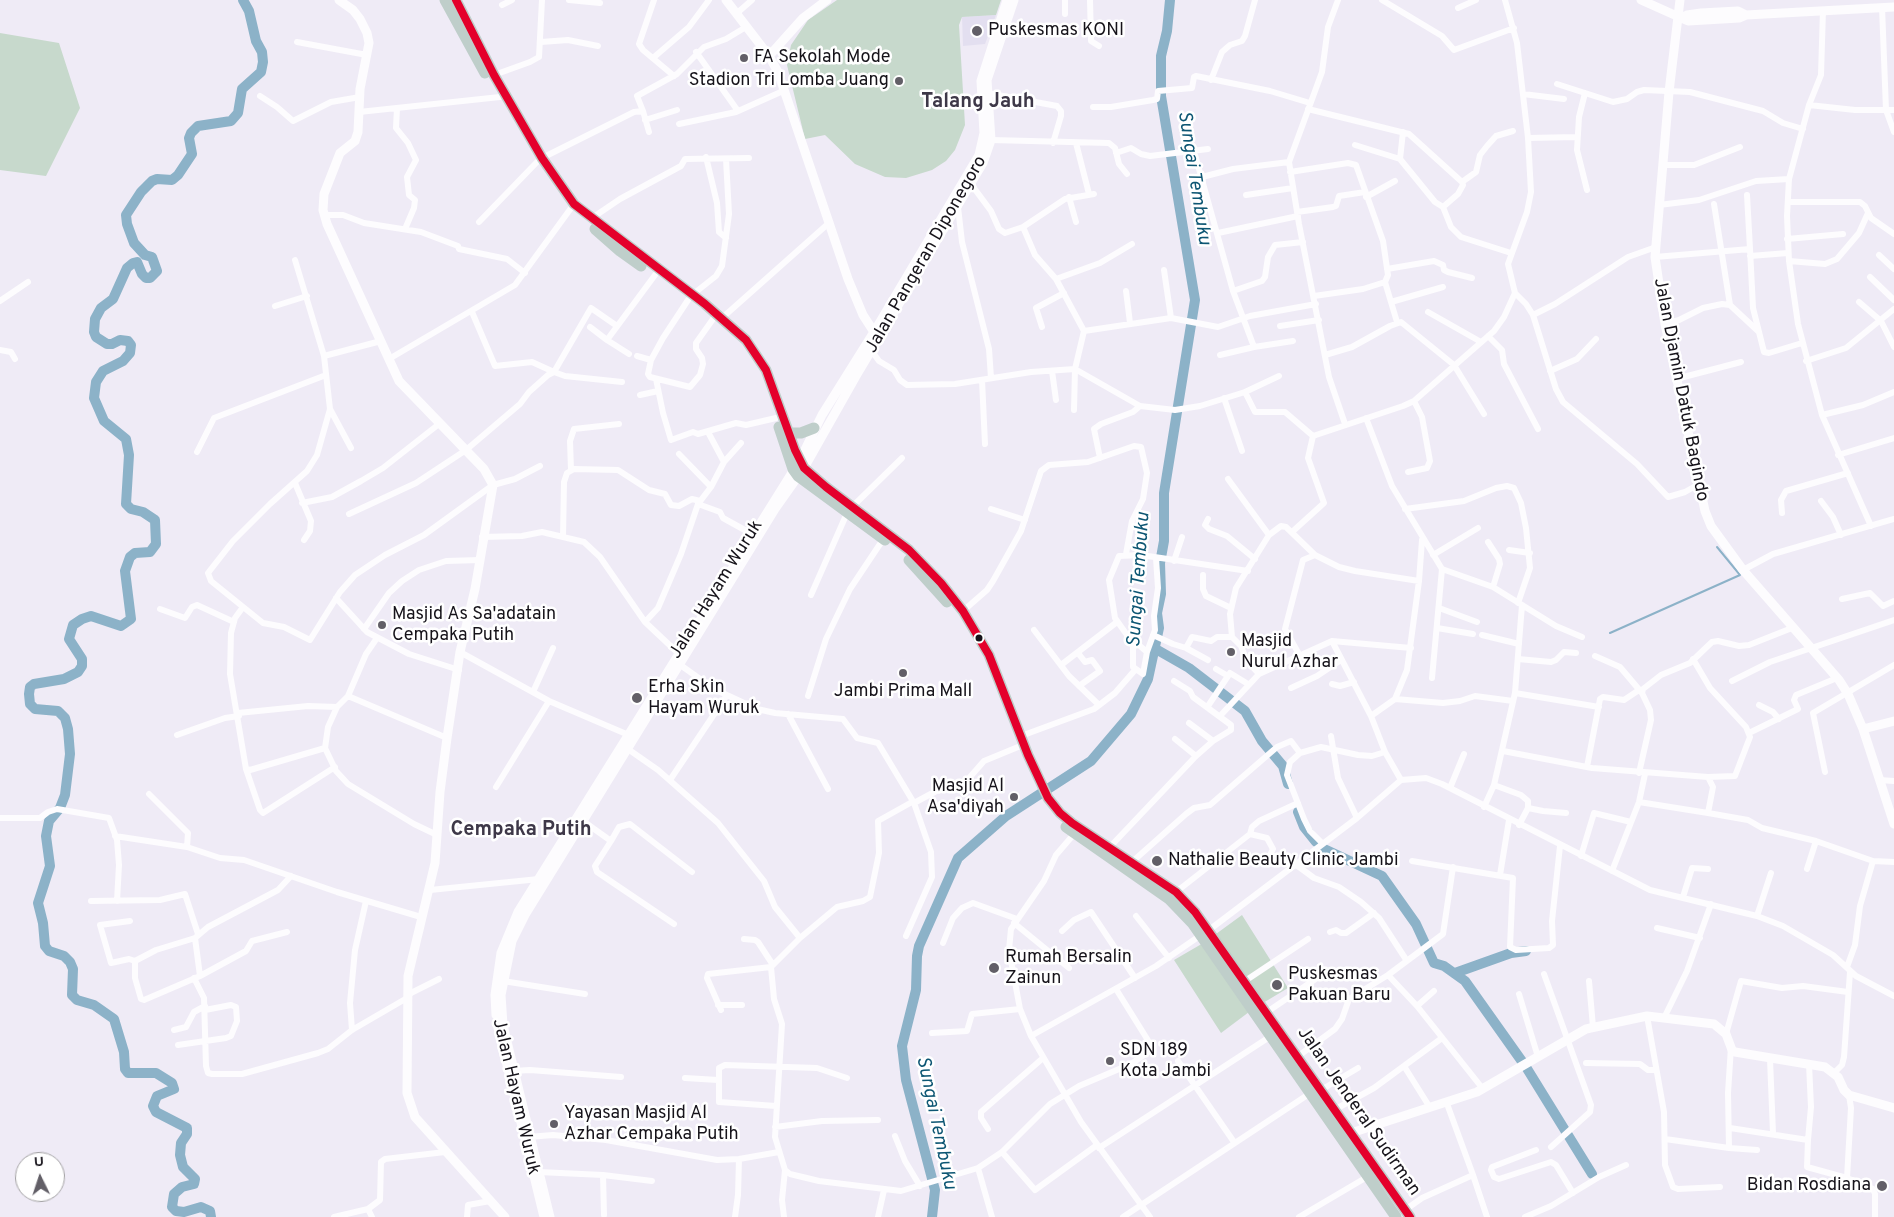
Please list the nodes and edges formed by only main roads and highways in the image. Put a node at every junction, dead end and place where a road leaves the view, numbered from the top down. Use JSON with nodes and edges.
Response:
{"nodes":[{"id":1,"x":339,"y":0,"type":"edge"},
{"id":2,"x":445,"y":0,"type":"edge"},
{"id":3,"x":456,"y":0,"type":"edge"},
{"id":4,"x":726,"y":0,"type":"edge"},
{"id":5,"x":827,"y":0,"type":"edge"},
{"id":6,"x":1007,"y":0,"type":"edge"},
{"id":7,"x":1014,"y":0,"type":"edge"},
{"id":8,"x":1641,"y":0,"type":"edge"},
{"id":9,"x":1680,"y":0,"type":"edge"},
{"id":10,"x":1894,"y":7,"type":"edge"},
{"id":11,"x":1679,"y":19,"type":"junction"},
{"id":12,"x":1000,"y":31,"type":"junction"},
{"id":13,"x":769,"y":56,"type":"junction"},
{"id":14,"x":540,"y":160,"type":"junction"},
{"id":15,"x":571,"y":207,"type":"junction"},
{"id":16,"x":933,"y":240,"type":"junction"},
{"id":17,"x":690,"y":297,"type":"junction"},
{"id":18,"x":718,"y":319,"type":"junction"},
{"id":19,"x":874,"y":332,"type":"junction"},
{"id":20,"x":814,"y":428,"type":"junction"},
{"id":21,"x":789,"y":433,"type":"junction"},
{"id":22,"x":799,"y":468,"type":"junction"},
{"id":23,"x":850,"y":510,"type":"junction"},
{"id":24,"x":938,"y":586,"type":"junction"},
{"id":25,"x":1894,"y":721,"type":"edge"},
{"id":26,"x":1863,"y":728,"type":"junction"},
{"id":27,"x":632,"y":736,"type":"junction"},
{"id":28,"x":1019,"y":741,"type":"junction"},
{"id":29,"x":625,"y":747,"type":"junction"},
{"id":30,"x":1889,"y":798,"type":"edge"},
{"id":31,"x":1044,"y":800,"type":"junction"},
{"id":32,"x":1894,"y":824,"type":"edge"},
{"id":33,"x":1090,"y":840,"type":"junction"},
{"id":34,"x":1205,"y":933,"type":"junction"},
{"id":35,"x":1245,"y":987,"type":"junction"},
{"id":36,"x":1315,"y":1092,"type":"junction"},
{"id":37,"x":1894,"y":1108,"type":"edge"},
{"id":38,"x":1351,"y":1133,"type":"junction"},
{"id":39,"x":527,"y":1137,"type":"junction"},
{"id":40,"x":1390,"y":1199,"type":"junction"},
{"id":41,"x":1403,"y":1215,"type":"edge"},
{"id":42,"x":505,"y":1217,"type":"edge"},
{"id":43,"x":544,"y":1217,"type":"edge"},
{"id":44,"x":550,"y":1217,"type":"edge"}],
"edges":[{"from":1,"to":42,"type":"main road"},
{"from":2,"to":14,"type":"highway"},
{"from":3,"to":14,"type":"highway"},
{"from":4,"to":13,"type":"main road"},
{"from":5,"to":13,"type":"main road"},
{"from":6,"to":12,"type":"main road","name":"Jalan Pangeran Diponegoro"},
{"from":7,"to":12,"type":"main road","name":"Jalan Pangeran Diponegoro"},
{"from":8,"to":11,"type":"main road"},
{"from":9,"to":11,"type":"main road","name":"Jalan Djamin Datuk Bagindo"},
{"from":10,"to":11,"type":"main road"},
{"from":11,"to":26,"type":"main road","name":"Jalan Djamin Datuk Bagindo"},
{"from":12,"to":16,"type":"main road","name":"Jalan Pangeran Diponegoro"},
{"from":12,"to":16,"type":"main road","name":"Jalan Pangeran Diponegoro"},
{"from":13,"to":19,"type":"main road"},
{"from":14,"to":15,"type":"highway"},
{"from":15,"to":17,"type":"highway"},
{"from":15,"to":17,"type":"highway"},
{"from":16,"to":19,"type":"main road","name":"Jalan Pangeran Diponegoro"},
{"from":16,"to":22,"type":"main road","name":"Jalan Pangeran Diponegoro"},
{"from":17,"to":18,"type":"highway"},
{"from":18,"to":21,"type":"highway"},
{"from":18,"to":22,"type":"highway"},
{"from":19,"to":20,"type":"main road","name":"Jalan Pangeran Diponegoro"},
{"from":20,"to":21,"type":"highway"},
{"from":20,"to":22,"type":"main road","name":"Jalan Pangeran Diponegoro"},
{"from":21,"to":22,"type":"highway"},
{"from":22,"to":23,"type":"highway","name":"Jalan Jenderal Sudirman"},
{"from":22,"to":27,"type":"main road","name":"Jalan Hayam Wuruk"},
{"from":22,"to":27,"type":"main road","name":"Jalan Hayam Wuruk"},
{"from":23,"to":24,"type":"highway","name":"Jalan Jenderal Sudirman"},
{"from":23,"to":24,"type":"highway","name":"Jalan Jenderal Sudirman"},
{"from":24,"to":28,"type":"highway","name":"Jalan Jenderal Sudirman"},
{"from":24,"to":28,"type":"highway","name":"Jalan Jenderal Sudirman"},
{"from":25,"to":26,"type":"main road"},
{"from":26,"to":30,"type":"main road","name":"Jalan Djamin Datuk Bagindo"},
{"from":27,"to":29,"type":"main road","name":"Jalan Hayam Wuruk"},
{"from":28,"to":31,"type":"highway","name":"Jalan Jenderal Sudirman"},
{"from":29,"to":39,"type":"main road","name":"Jalan Hayam Wuruk"},
{"from":29,"to":39,"type":"main road","name":"Jalan Hayam Wuruk"},
{"from":30,"to":32,"type":"main road","name":"Jalan Djamin Datuk Bagindo"},
{"from":31,"to":33,"type":"highway","name":"Jalan Jenderal Sudirman"},
{"from":31,"to":33,"type":"highway","name":"Jalan Jenderal Sudirman"},
{"from":33,"to":34,"type":"highway","name":"Jalan Jenderal Sudirman"},
{"from":33,"to":34,"type":"highway","name":"Jalan Jenderal Sudirman"},
{"from":34,"to":35,"type":"highway","name":"Jalan Jenderal Sudirman"},
{"from":35,"to":36,"type":"highway","name":"Jalan Jenderal Sudirman"},
{"from":35,"to":36,"type":"highway","name":"Jalan Jenderal Sudirman"},
{"from":36,"to":38,"type":"highway","name":"Jalan Jenderal Sudirman"},
{"from":36,"to":40,"type":"highway","name":"Jalan Jenderal Sudirman"},
{"from":37,"to":38,"type":"main road"},
{"from":38,"to":40,"type":"highway","name":"Jalan Jenderal Sudirman"},
{"from":39,"to":43,"type":"main road","name":"Jalan Hayam Wuruk"},
{"from":39,"to":44,"type":"main road","name":"Jalan Hayam Wuruk"},
{"from":40,"to":41,"type":"highway","name":"Jalan Jenderal Sudirman"}]}
